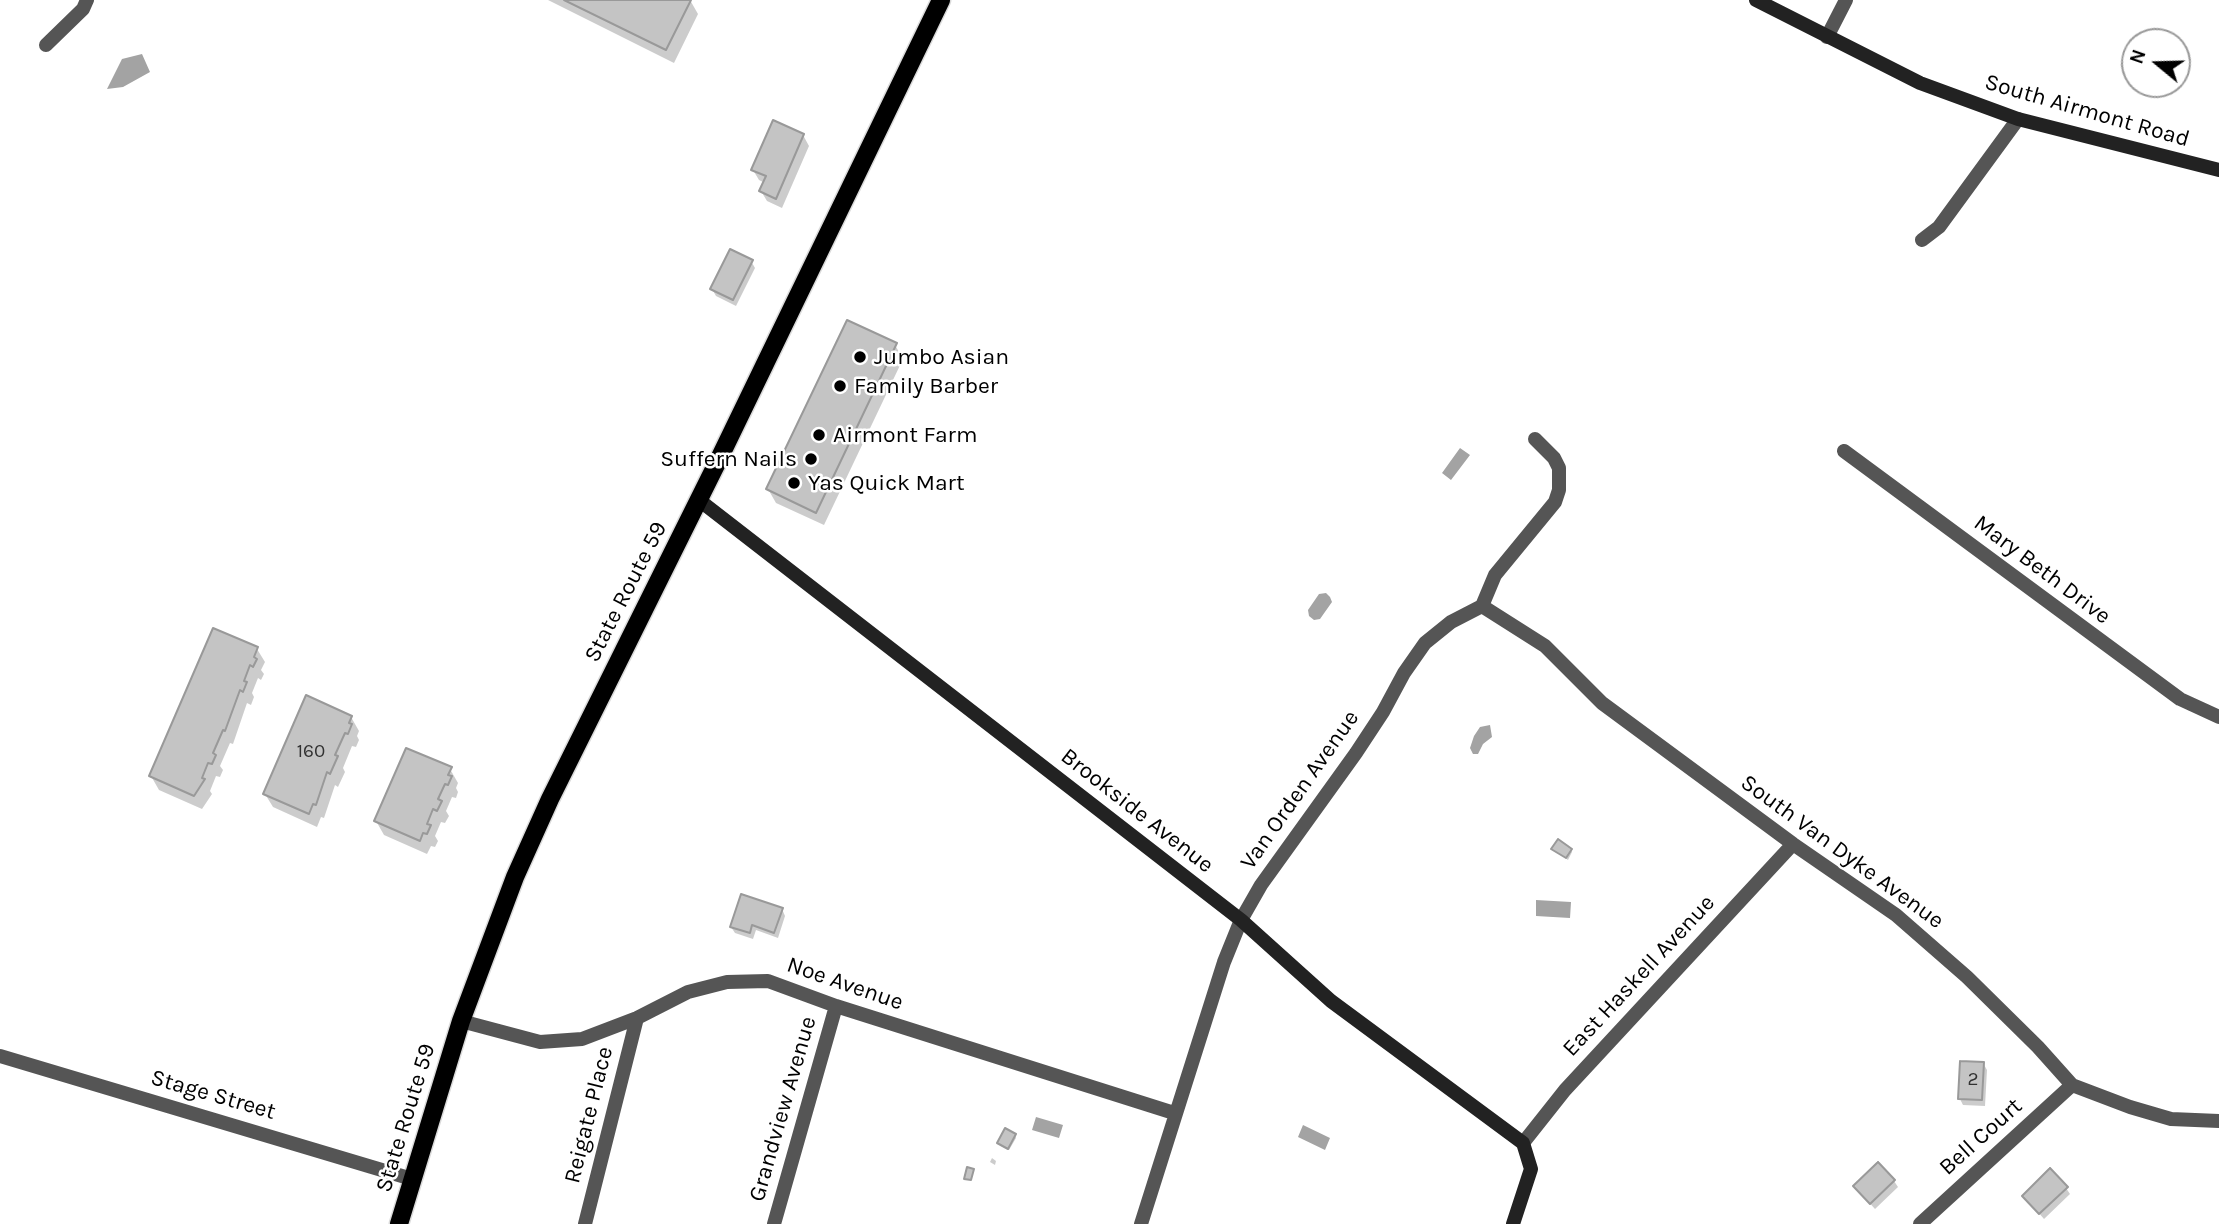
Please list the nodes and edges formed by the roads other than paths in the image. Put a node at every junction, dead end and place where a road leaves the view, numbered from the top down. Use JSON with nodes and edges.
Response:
{"nodes":[{"id":1,"x":87,"y":0,"type":"edge"},
{"id":2,"x":942,"y":0,"type":"edge"},
{"id":3,"x":1756,"y":0,"type":"edge"},
{"id":4,"x":1846,"y":0,"type":"edge"},
{"id":5,"x":1827,"y":37,"type":"junction"},
{"id":6,"x":46,"y":45,"type":"dead end"},
{"id":7,"x":2018,"y":119,"type":"junction"},
{"id":8,"x":2219,"y":170,"type":"edge"},
{"id":9,"x":1923,"y":240,"type":"dead end"},
{"id":10,"x":1535,"y":439,"type":"dead end"},
{"id":11,"x":1844,"y":451,"type":"dead end"},
{"id":12,"x":699,"y":500,"type":"junction"},
{"id":13,"x":1482,"y":606,"type":"junction"},
{"id":14,"x":2219,"y":717,"type":"edge"},
{"id":15,"x":1793,"y":844,"type":"junction"},
{"id":16,"x":1241,"y":920,"type":"junction"},
{"id":17,"x":835,"y":1006,"type":"junction"},
{"id":18,"x":636,"y":1018,"type":"junction"},
{"id":19,"x":461,"y":1021,"type":"junction"},
{"id":20,"x":0,"y":1056,"type":"edge"},
{"id":21,"x":2072,"y":1085,"type":"junction"},
{"id":22,"x":1174,"y":1113,"type":"junction"},
{"id":23,"x":2219,"y":1121,"type":"edge"},
{"id":24,"x":1523,"y":1143,"type":"junction"},
{"id":25,"x":412,"y":1179,"type":"junction"},
{"id":26,"x":399,"y":1224,"type":"edge"},
{"id":27,"x":585,"y":1224,"type":"edge"},
{"id":28,"x":774,"y":1224,"type":"edge"},
{"id":29,"x":1141,"y":1224,"type":"edge"},
{"id":30,"x":1513,"y":1224,"type":"edge"},
{"id":31,"x":1920,"y":1224,"type":"edge"}],
"edges":[{"from":1,"to":6,"type":"street"},
{"from":2,"to":12,"type":"main road","name":"State Route 59"},
{"from":3,"to":5,"type":"street","name":"South Airmont Road"},
{"from":4,"to":5,"type":"street"},
{"from":5,"to":7,"type":"street","name":"South Airmont Road"},
{"from":7,"to":8,"type":"street","name":"South Airmont Road"},
{"from":7,"to":9,"type":"street"},
{"from":10,"to":13,"type":"street"},
{"from":11,"to":14,"type":"street","name":"Mary Beth Drive"},
{"from":12,"to":16,"type":"street","name":"Brookside Avenue"},
{"from":12,"to":19,"type":"main road","name":"State Route 59"},
{"from":13,"to":15,"type":"street","name":"South Van Dyke Avenue"},
{"from":13,"to":16,"type":"street","name":"Van Orden Avenue"},
{"from":15,"to":21,"type":"street","name":"South Van Dyke Avenue"},
{"from":15,"to":24,"type":"street","name":"East Haskell Avenue"},
{"from":16,"to":22,"type":"street","name":"Van Orden Avenue"},
{"from":16,"to":24,"type":"street","name":"Brookside Avenue"},
{"from":17,"to":18,"type":"street","name":"Noe Avenue"},
{"from":17,"to":22,"type":"street","name":"Noe Avenue"},
{"from":17,"to":28,"type":"street","name":"Grandview Avenue"},
{"from":18,"to":19,"type":"street","name":"Noe Avenue"},
{"from":18,"to":27,"type":"street","name":"Reigate Place"},
{"from":19,"to":25,"type":"main road","name":"State Route 59"},
{"from":20,"to":25,"type":"street","name":"Stage Street"},
{"from":21,"to":23,"type":"street","name":"South Van Dyke Avenue"},
{"from":21,"to":31,"type":"street","name":"Bell Court"},
{"from":22,"to":29,"type":"street","name":"Van Orden Avenue"},
{"from":24,"to":30,"type":"street"},
{"from":25,"to":26,"type":"main road","name":"State Route 59"}]}
